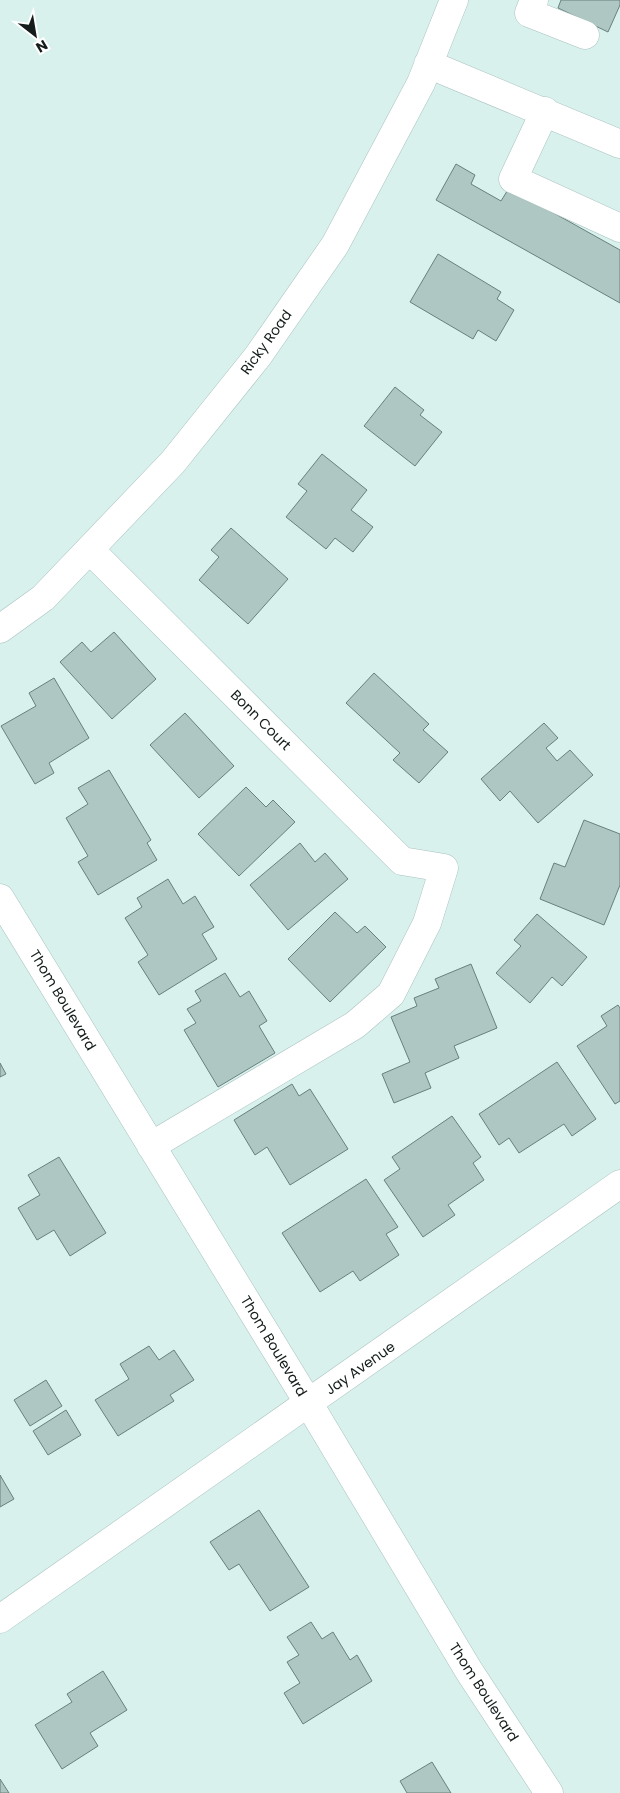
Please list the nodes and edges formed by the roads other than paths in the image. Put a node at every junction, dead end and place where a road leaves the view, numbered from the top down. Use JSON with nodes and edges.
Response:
{"nodes":[{"id":1,"x":454,"y":0,"type":"edge"},
{"id":2,"x":534,"y":0,"type":"edge"},
{"id":3,"x":585,"y":35,"type":"dead end"},
{"id":4,"x":428,"y":64,"type":"junction"},
{"id":5,"x":545,"y":110,"type":"junction"},
{"id":6,"x":620,"y":144,"type":"edge"},
{"id":7,"x":620,"y":228,"type":"edge"},
{"id":8,"x":90,"y":550,"type":"junction"},
{"id":9,"x":0,"y":629,"type":"edge"},
{"id":10,"x":0,"y":898,"type":"edge"},
{"id":11,"x":151,"y":1146,"type":"junction"},
{"id":12,"x":620,"y":1184,"type":"edge"},
{"id":13,"x":309,"y":1404,"type":"junction"},
{"id":14,"x":0,"y":1620,"type":"edge"},
{"id":15,"x":549,"y":1793,"type":"edge"}],
"edges":[{"from":1,"to":4,"type":"street","name":"Ricky Road"},
{"from":2,"to":3,"type":"street"},
{"from":4,"to":5,"type":"street"},
{"from":4,"to":8,"type":"street","name":"Ricky Road"},
{"from":5,"to":6,"type":"street"},
{"from":5,"to":7,"type":"street"},
{"from":8,"to":9,"type":"street","name":"Ricky Road"},
{"from":8,"to":11,"type":"street","name":"Bonn Court"},
{"from":10,"to":11,"type":"street","name":"Thom Boulevard"},
{"from":11,"to":13,"type":"street","name":"Thom Boulevard"},
{"from":12,"to":13,"type":"street","name":"Jay Avenue"},
{"from":13,"to":14,"type":"street","name":"Jay Avenue"},
{"from":13,"to":15,"type":"street","name":"Thom Boulevard"}]}
